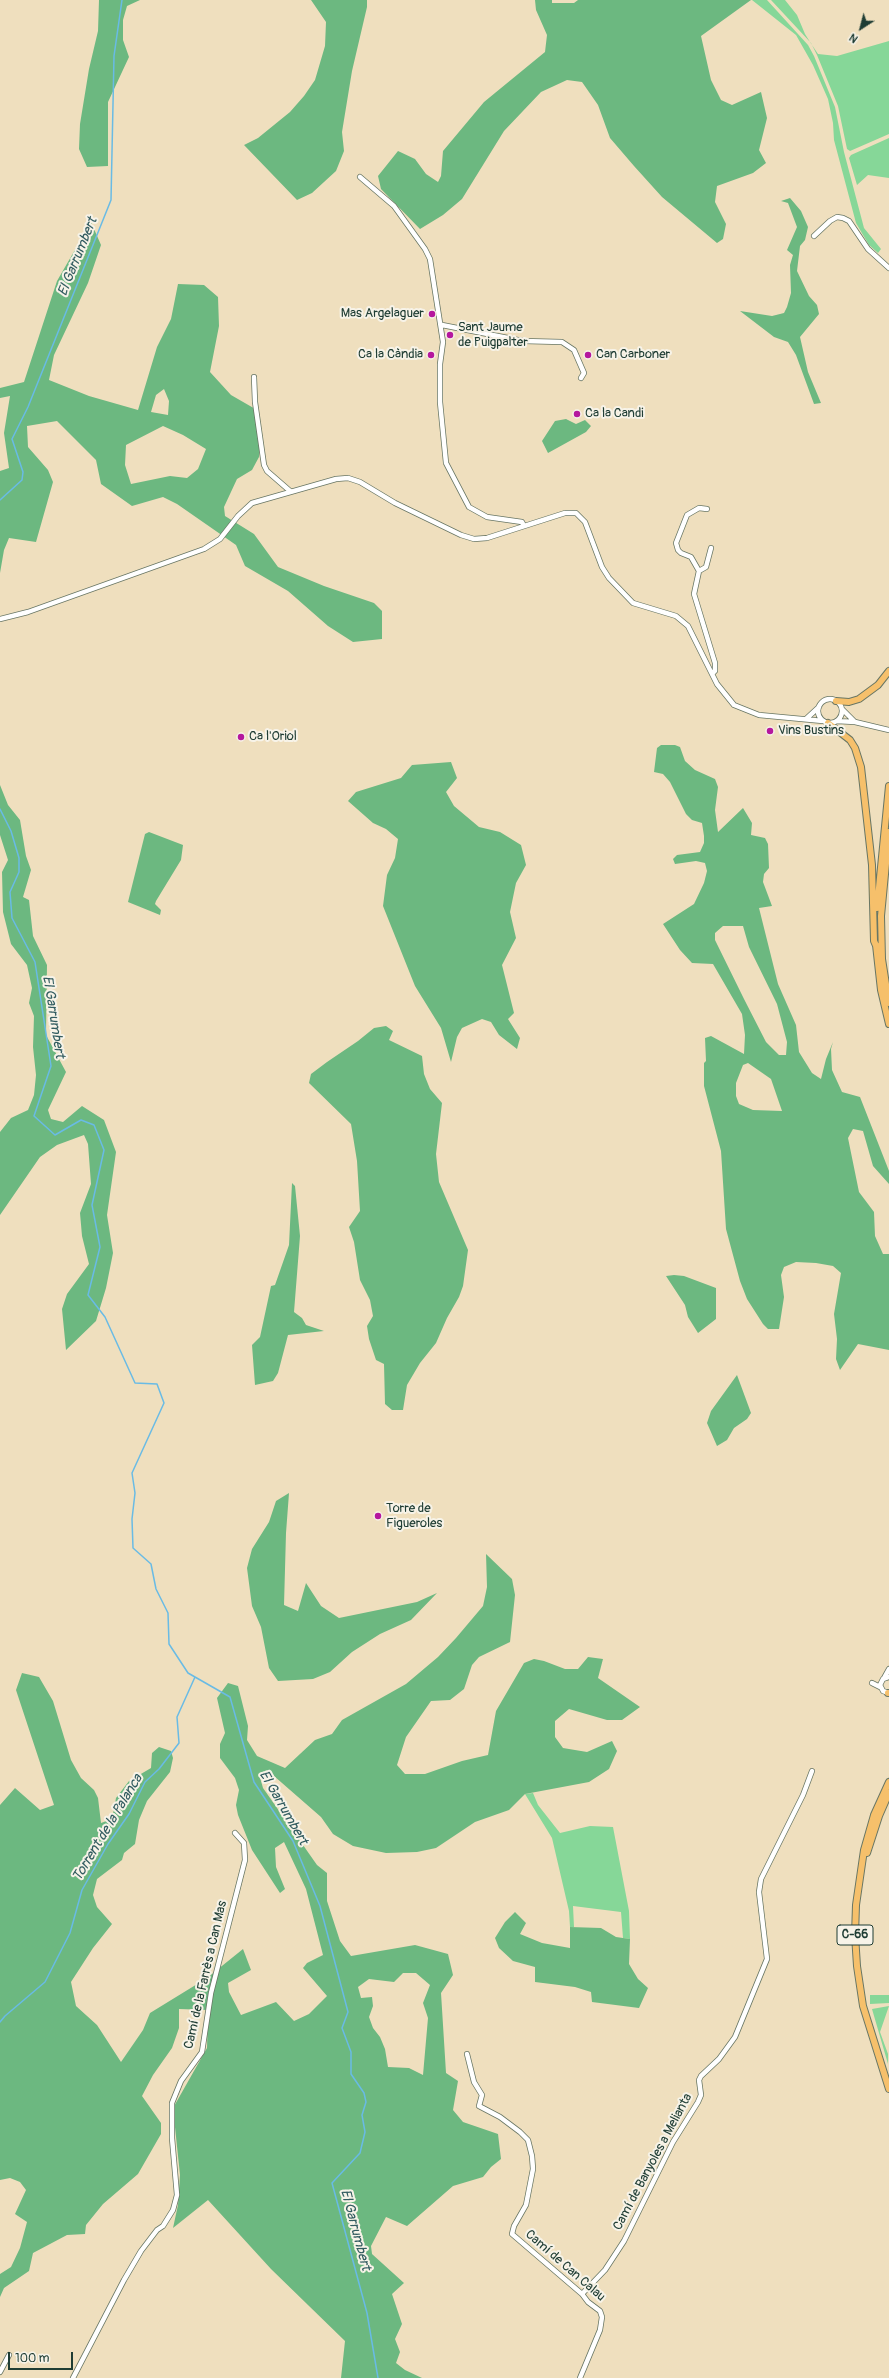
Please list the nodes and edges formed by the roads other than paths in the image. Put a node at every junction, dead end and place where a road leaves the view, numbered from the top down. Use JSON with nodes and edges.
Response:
{"nodes":[{"id":1,"x":360,"y":177,"type":"dead end"},
{"id":2,"x":814,"y":236,"type":"dead end"},
{"id":3,"x":889,"y":268,"type":"edge"},
{"id":4,"x":442,"y":325,"type":"junction"},
{"id":5,"x":254,"y":377,"type":"dead end"},
{"id":6,"x":581,"y":378,"type":"dead end"},
{"id":7,"x":290,"y":492,"type":"junction"},
{"id":8,"x":707,"y":509,"type":"dead end"},
{"id":9,"x":524,"y":526,"type":"junction"},
{"id":10,"x":711,"y":548,"type":"dead end"},
{"id":11,"x":699,"y":574,"type":"junction"},
{"id":12,"x":0,"y":619,"type":"edge"},
{"id":13,"x":889,"y":671,"type":"edge"},
{"id":14,"x":712,"y":674,"type":"junction"},
{"id":15,"x":836,"y":701,"type":"junction"},
{"id":16,"x":819,"y":707,"type":"junction"},
{"id":17,"x":842,"y":709,"type":"junction"},
{"id":18,"x":806,"y":718,"type":"junction"},
{"id":19,"x":837,"y":721,"type":"junction"},
{"id":20,"x":825,"y":722,"type":"junction"},
{"id":21,"x":855,"y":722,"type":"junction"},
{"id":22,"x":889,"y":730,"type":"edge"},
{"id":23,"x":889,"y":786,"type":"edge"},
{"id":24,"x":889,"y":832,"type":"edge"},
{"id":25,"x":889,"y":865,"type":"edge"},
{"id":26,"x":879,"y":949,"type":"junction"},
{"id":27,"x":889,"y":1004,"type":"edge"},
{"id":28,"x":889,"y":1024,"type":"edge"},
{"id":29,"x":889,"y":1669,"type":"edge"},
{"id":30,"x":885,"y":1678,"type":"edge"},
{"id":31,"x":881,"y":1688,"type":"junction"},
{"id":32,"x":889,"y":1693,"type":"edge"},
{"id":33,"x":812,"y":1771,"type":"dead end"},
{"id":34,"x":889,"y":1782,"type":"edge"},
{"id":35,"x":889,"y":1793,"type":"edge"},
{"id":36,"x":235,"y":1834,"type":"dead end"},
{"id":37,"x":467,"y":2054,"type":"dead end"},
{"id":38,"x":889,"y":2078,"type":"edge"},
{"id":39,"x":889,"y":2088,"type":"edge"},
{"id":40,"x":582,"y":2294,"type":"junction"},
{"id":41,"x":9,"y":2355,"type":"dead end"},
{"id":42,"x":0,"y":2372,"type":"edge"},
{"id":43,"x":74,"y":2378,"type":"edge"},
{"id":44,"x":580,"y":2378,"type":"edge"}],
"edges":[{"from":1,"to":4,"type":"street"},
{"from":2,"to":3,"type":"street"},
{"from":4,"to":6,"type":"street"},
{"from":4,"to":9,"type":"street"},
{"from":5,"to":7,"type":"street"},
{"from":7,"to":9,"type":"street"},
{"from":7,"to":12,"type":"street"},
{"from":8,"to":11,"type":"street"},
{"from":9,"to":14,"type":"street"},
{"from":10,"to":11,"type":"street"},
{"from":11,"to":14,"type":"street"},
{"from":13,"to":15,"type":"highway"},
{"from":14,"to":18,"type":"street"},
{"from":15,"to":16,"type":"street"},
{"from":15,"to":17,"type":"street"},
{"from":16,"to":18,"type":"street"},
{"from":16,"to":20,"type":"street"},
{"from":17,"to":19,"type":"street"},
{"from":17,"to":21,"type":"street"},
{"from":18,"to":20,"type":"street"},
{"from":19,"to":20,"type":"street"},
{"from":19,"to":21,"type":"street"},
{"from":20,"to":26,"type":"highway"},
{"from":21,"to":22,"type":"street"},
{"from":23,"to":26,"type":"highway"},
{"from":24,"to":26,"type":"highway"},
{"from":25,"to":26,"type":"highway"},
{"from":26,"to":27,"type":"highway"},
{"from":26,"to":28,"type":"highway"},
{"from":29,"to":30,"type":"street"},
{"from":30,"to":31,"type":"street"},
{"from":30,"to":31,"type":"street"},
{"from":31,"to":32,"type":"street"},
{"from":33,"to":40,"type":"street","name":"Camí de Banyoles a Melianta"},
{"from":34,"to":39,"type":"highway","number":"C-66"},
{"from":35,"to":38,"type":"highway","number":"C-66"},
{"from":36,"to":43,"type":"street","name":"Camí de la Farrès a Can Mas"},
{"from":37,"to":40,"type":"street","name":"Camí de Can Calau"},
{"from":40,"to":44,"type":"street","name":"Camí de Can Calau"},
{"from":41,"to":42,"type":"street"}]}
